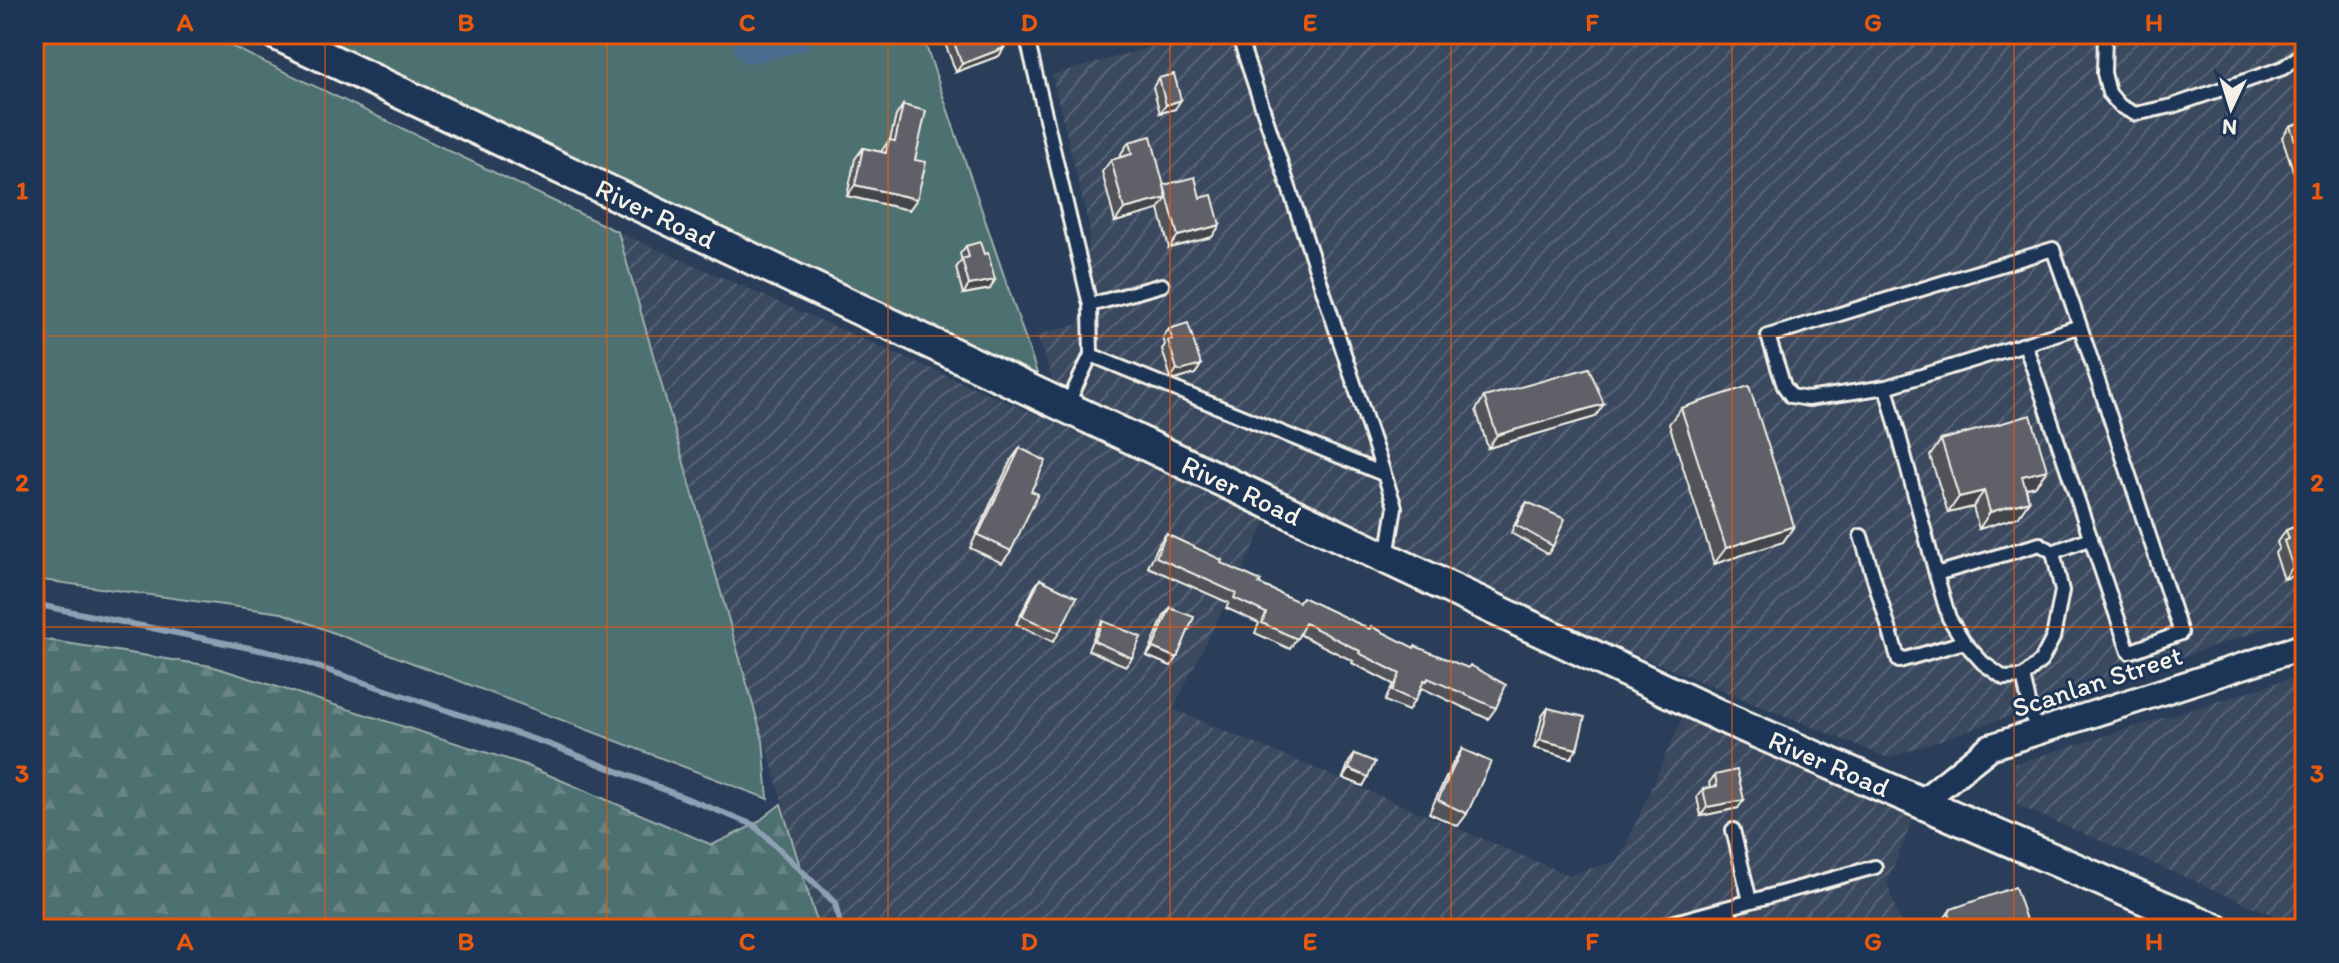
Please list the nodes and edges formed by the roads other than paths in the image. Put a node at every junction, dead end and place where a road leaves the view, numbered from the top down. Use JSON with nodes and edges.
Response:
{"nodes":[{"id":1,"x":1026,"y":34,"type":"edge"},
{"id":2,"x":1238,"y":34,"type":"edge"},
{"id":3,"x":2105,"y":34,"type":"edge"},
{"id":4,"x":286,"y":36,"type":"edge"},
{"id":5,"x":2305,"y":52,"type":"edge"},
{"id":6,"x":1162,"y":285,"type":"dead end"},
{"id":7,"x":1090,"y":305,"type":"junction"},
{"id":8,"x":2080,"y":326,"type":"junction"},
{"id":9,"x":2025,"y":344,"type":"junction"},
{"id":10,"x":1091,"y":355,"type":"junction"},
{"id":11,"x":1886,"y":387,"type":"junction"},
{"id":12,"x":1066,"y":407,"type":"junction"},
{"id":13,"x":1383,"y":474,"type":"junction"},
{"id":14,"x":1861,"y":536,"type":"dead end"},
{"id":15,"x":2091,"y":538,"type":"junction"},
{"id":16,"x":2053,"y":552,"type":"junction"},
{"id":17,"x":1387,"y":558,"type":"junction"},
{"id":18,"x":1936,"y":574,"type":"junction"},
{"id":19,"x":1964,"y":642,"type":"junction"},
{"id":20,"x":2305,"y":646,"type":"edge"},
{"id":21,"x":2023,"y":677,"type":"junction"},
{"id":22,"x":2036,"y":732,"type":"junction"},
{"id":23,"x":1923,"y":801,"type":"junction"},
{"id":24,"x":1733,"y":830,"type":"dead end"},
{"id":25,"x":1875,"y":867,"type":"dead end"},
{"id":26,"x":1750,"y":901,"type":"junction"},
{"id":27,"x":1728,"y":908,"type":"junction"},
{"id":28,"x":1650,"y":929,"type":"edge"},
{"id":29,"x":1734,"y":929,"type":"edge"},
{"id":30,"x":2215,"y":929,"type":"edge"}],
"edges":[{"from":1,"to":7,"type":"lane"},
{"from":2,"to":13,"type":"lane"},
{"from":3,"to":5,"type":"lane"},
{"from":4,"to":12,"type":"street","name":"River Road"},
{"from":6,"to":7,"type":"lane"},
{"from":7,"to":10,"type":"lane"},
{"from":8,"to":9,"type":"lane"},
{"from":8,"to":11,"type":"lane"},
{"from":8,"to":15,"type":"lane"},
{"from":9,"to":11,"type":"lane"},
{"from":9,"to":15,"type":"lane"},
{"from":10,"to":12,"type":"lane"},
{"from":10,"to":13,"type":"lane"},
{"from":11,"to":18,"type":"lane"},
{"from":12,"to":17,"type":"street","name":"River Road"},
{"from":13,"to":17,"type":"lane"},
{"from":14,"to":19,"type":"lane"},
{"from":15,"to":16,"type":"lane"},
{"from":16,"to":18,"type":"lane"},
{"from":16,"to":21,"type":"lane"},
{"from":17,"to":23,"type":"street","name":"River Road"},
{"from":18,"to":19,"type":"lane"},
{"from":19,"to":21,"type":"lane"},
{"from":20,"to":22,"type":"street","name":"Scanlan Street"},
{"from":21,"to":22,"type":"lane"},
{"from":22,"to":23,"type":"street","name":"Scanlan Street"},
{"from":23,"to":30,"type":"street","name":"River Road"},
{"from":24,"to":26,"type":"lane"},
{"from":25,"to":26,"type":"lane"},
{"from":26,"to":27,"type":"lane"},
{"from":27,"to":28,"type":"lane"},
{"from":27,"to":29,"type":"lane"}]}
